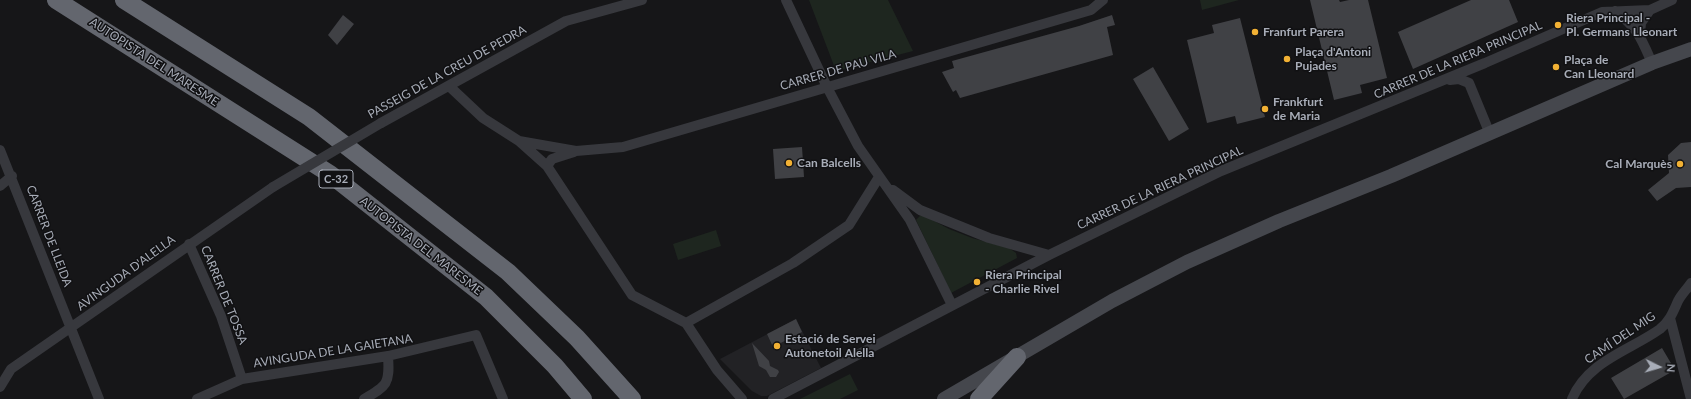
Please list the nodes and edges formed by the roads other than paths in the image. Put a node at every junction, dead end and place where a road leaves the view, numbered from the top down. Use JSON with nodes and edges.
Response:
{"nodes":[{"id":1,"x":56,"y":0,"type":"edge"},
{"id":2,"x":124,"y":0,"type":"edge"},
{"id":3,"x":642,"y":0,"type":"edge"},
{"id":4,"x":786,"y":0,"type":"edge"},
{"id":5,"x":1103,"y":0,"type":"edge"},
{"id":6,"x":1672,"y":0,"type":"edge"},
{"id":7,"x":1650,"y":10,"type":"junction"},
{"id":8,"x":1615,"y":11,"type":"junction"},
{"id":9,"x":1640,"y":34,"type":"junction"},
{"id":10,"x":1691,"y":49,"type":"edge"},
{"id":11,"x":1485,"y":63,"type":"junction"},
{"id":12,"x":1652,"y":63,"type":"junction"},
{"id":13,"x":1443,"y":81,"type":"junction"},
{"id":14,"x":1469,"y":83,"type":"junction"},
{"id":15,"x":449,"y":86,"type":"junction"},
{"id":16,"x":827,"y":87,"type":"junction"},
{"id":17,"x":1490,"y":134,"type":"junction"},
{"id":18,"x":519,"y":141,"type":"junction"},
{"id":19,"x":0,"y":150,"type":"edge"},
{"id":20,"x":576,"y":151,"type":"junction"},
{"id":21,"x":547,"y":166,"type":"junction"},
{"id":22,"x":12,"y":176,"type":"junction"},
{"id":23,"x":879,"y":176,"type":"junction"},
{"id":24,"x":887,"y":185,"type":"junction"},
{"id":25,"x":0,"y":186,"type":"edge"},
{"id":26,"x":273,"y":186,"type":"joint"},
{"id":27,"x":920,"y":210,"type":"junction"},
{"id":28,"x":910,"y":220,"type":"junction"},
{"id":29,"x":189,"y":244,"type":"junction"},
{"id":30,"x":1049,"y":256,"type":"junction"},
{"id":31,"x":1691,"y":283,"type":"edge"},
{"id":32,"x":952,"y":305,"type":"junction"},
{"id":33,"x":1670,"y":318,"type":"junction"},
{"id":34,"x":686,"y":323,"type":"junction"},
{"id":35,"x":71,"y":328,"type":"junction"},
{"id":36,"x":388,"y":356,"type":"junction"},
{"id":37,"x":1017,"y":357,"type":"junction"},
{"id":38,"x":242,"y":379,"type":"junction"},
{"id":39,"x":0,"y":387,"type":"edge"},
{"id":40,"x":99,"y":399,"type":"edge"},
{"id":41,"x":197,"y":399,"type":"edge"},
{"id":42,"x":364,"y":399,"type":"edge"},
{"id":43,"x":503,"y":399,"type":"edge"},
{"id":44,"x":583,"y":399,"type":"edge"},
{"id":45,"x":632,"y":399,"type":"edge"},
{"id":46,"x":742,"y":399,"type":"edge"},
{"id":47,"x":773,"y":399,"type":"edge"},
{"id":48,"x":944,"y":399,"type":"edge"},
{"id":49,"x":979,"y":399,"type":"edge"},
{"id":50,"x":1572,"y":399,"type":"edge"},
{"id":51,"x":1691,"y":399,"type":"edge"}],
"edges":[{"from":1,"to":44,"type":"highway","name":"AUTOPISTA DEL MARESME","number":"C-32"},
{"from":2,"to":45,"type":"highway","number":"C-32"},
{"from":3,"to":15,"type":"street","name":"PASSEIG DE LA CREU DE PEDRA"},
{"from":4,"to":16,"type":"street"},
{"from":5,"to":16,"type":"street","name":"CARRER DE PAU VILA"},
{"from":6,"to":7,"type":"street"},
{"from":7,"to":8,"type":"street","name":"CARRER DE LA RIERA PRINCIPAL"},
{"from":7,"to":9,"type":"street"},
{"from":8,"to":9,"type":"street"},
{"from":8,"to":11,"type":"street","name":"CARRER DE LA RIERA PRINCIPAL"},
{"from":9,"to":12,"type":"street"},
{"from":10,"to":12,"type":"main road"},
{"from":11,"to":13,"type":"street","name":"CARRER DE LA RIERA PRINCIPAL"},
{"from":11,"to":14,"type":"street"},
{"from":12,"to":17,"type":"main road"},
{"from":13,"to":14,"type":"street"},
{"from":13,"to":30,"type":"street","name":"CARRER DE LA RIERA PRINCIPAL"},
{"from":14,"to":17,"type":"street"},
{"from":15,"to":18,"type":"street"},
{"from":15,"to":26,"type":"street","name":"PASSEIG DE LA CREU DE PEDRA","bridge":true},
{"from":16,"to":20,"type":"street","name":"CARRER DE PAU VILA"},
{"from":16,"to":23,"type":"street"},
{"from":17,"to":37,"type":"main road"},
{"from":18,"to":20,"type":"street","name":"CARRER DE PAU VILA"},
{"from":18,"to":21,"type":"street"},
{"from":19,"to":22,"type":"street","name":"CARRER DE LLEIDA"},
{"from":20,"to":21,"type":"street","name":"CARRER DE PAU VILA"},
{"from":21,"to":34,"type":"street"},
{"from":22,"to":25,"type":"street"},
{"from":22,"to":35,"type":"street","name":"CARRER DE LLEIDA"},
{"from":23,"to":24,"type":"street"},
{"from":23,"to":34,"type":"street"},
{"from":24,"to":27,"type":"street"},
{"from":24,"to":28,"type":"street"},
{"from":26,"to":29,"type":"street","name":"AVINGUDA D'ALELLA"},
{"from":27,"to":28,"type":"street"},
{"from":27,"to":30,"type":"street"},
{"from":28,"to":32,"type":"street"},
{"from":29,"to":35,"type":"street","name":"AVINGUDA D'ALELLA"},
{"from":29,"to":38,"type":"street","name":"CARRER DE TOSSA"},
{"from":30,"to":32,"type":"street","name":"CARRER DE LA RIERA PRINCIPAL"},
{"from":31,"to":33,"type":"street"},
{"from":32,"to":47,"type":"street","name":"CARRER DE LA RIERA PRINCIPAL"},
{"from":33,"to":50,"type":"street","name":"CAMÍ DEL MIG"},
{"from":33,"to":51,"type":"street"},
{"from":34,"to":46,"type":"street"},
{"from":35,"to":39,"type":"street","name":"AVINGUDA D'ALELLA"},
{"from":35,"to":40,"type":"street","name":"CARRER DE LLEIDA"},
{"from":36,"to":38,"type":"street","name":"AVINGUDA DE LA GAIETANA"},
{"from":36,"to":42,"type":"street"},
{"from":36,"to":43,"type":"street","name":"AVINGUDA DE LA GAIETANA"},
{"from":37,"to":48,"type":"main road"},
{"from":37,"to":49,"type":"highway"},
{"from":38,"to":41,"type":"street","name":"AVINGUDA DE LA GAIETANA"}]}
